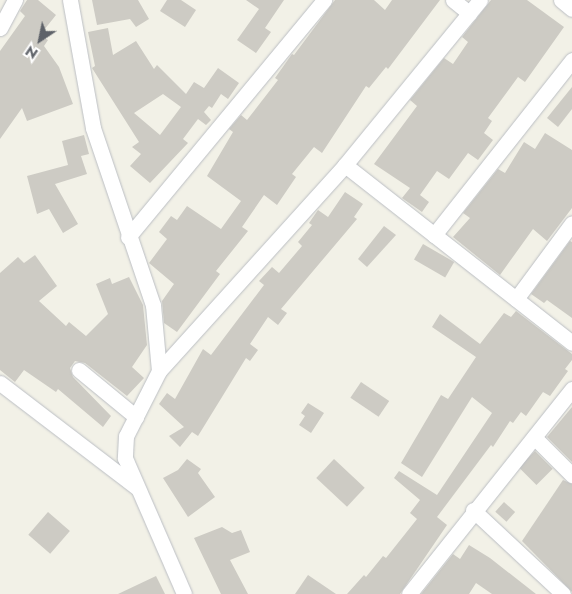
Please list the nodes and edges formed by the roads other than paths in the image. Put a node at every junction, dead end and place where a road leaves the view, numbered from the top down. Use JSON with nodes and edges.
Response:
{"nodes":[{"id":1,"x":15,"y":0,"type":"edge"},
{"id":2,"x":70,"y":0,"type":"edge"},
{"id":3,"x":324,"y":0,"type":"edge"},
{"id":4,"x":453,"y":0,"type":"edge"},
{"id":5,"x":480,"y":0,"type":"edge"},
{"id":6,"x":561,"y":0,"type":"edge"},
{"id":7,"x":572,"y":9,"type":"edge"},
{"id":8,"x":469,"y":13,"type":"junction"},
{"id":9,"x":0,"y":28,"type":"edge"},
{"id":10,"x":572,"y":60,"type":"edge"},
{"id":11,"x":345,"y":165,"type":"junction"},
{"id":12,"x":572,"y":223,"type":"edge"},
{"id":13,"x":434,"y":235,"type":"junction"},
{"id":14,"x":128,"y":237,"type":"junction"},
{"id":15,"x":516,"y":299,"type":"junction"},
{"id":16,"x":572,"y":343,"type":"edge"},
{"id":17,"x":79,"y":370,"type":"dead end"},
{"id":18,"x":159,"y":371,"type":"junction"},
{"id":19,"x":0,"y":383,"type":"edge"},
{"id":20,"x":572,"y":389,"type":"edge"},
{"id":21,"x":136,"y":417,"type":"junction"},
{"id":22,"x":534,"y":437,"type":"junction"},
{"id":23,"x":572,"y":475,"type":"edge"},
{"id":24,"x":137,"y":488,"type":"junction"},
{"id":25,"x":473,"y":510,"type":"junction"},
{"id":26,"x":184,"y":594,"type":"edge"},
{"id":27,"x":409,"y":594,"type":"edge"},
{"id":28,"x":563,"y":594,"type":"edge"}],
"edges":[{"from":1,"to":9,"type":"street"},
{"from":2,"to":14,"type":"street"},
{"from":3,"to":14,"type":"street"},
{"from":4,"to":8,"type":"street"},
{"from":5,"to":8,"type":"street"},
{"from":6,"to":7,"type":"street"},
{"from":8,"to":11,"type":"street"},
{"from":10,"to":13,"type":"street"},
{"from":11,"to":13,"type":"street"},
{"from":11,"to":18,"type":"street"},
{"from":12,"to":15,"type":"street"},
{"from":13,"to":15,"type":"street"},
{"from":14,"to":18,"type":"street"},
{"from":15,"to":16,"type":"street"},
{"from":17,"to":21,"type":"street"},
{"from":18,"to":21,"type":"street"},
{"from":19,"to":24,"type":"street"},
{"from":20,"to":22,"type":"street"},
{"from":21,"to":24,"type":"street"},
{"from":22,"to":23,"type":"street"},
{"from":22,"to":25,"type":"street"},
{"from":24,"to":26,"type":"street"},
{"from":25,"to":27,"type":"street"},
{"from":25,"to":28,"type":"street"}]}
